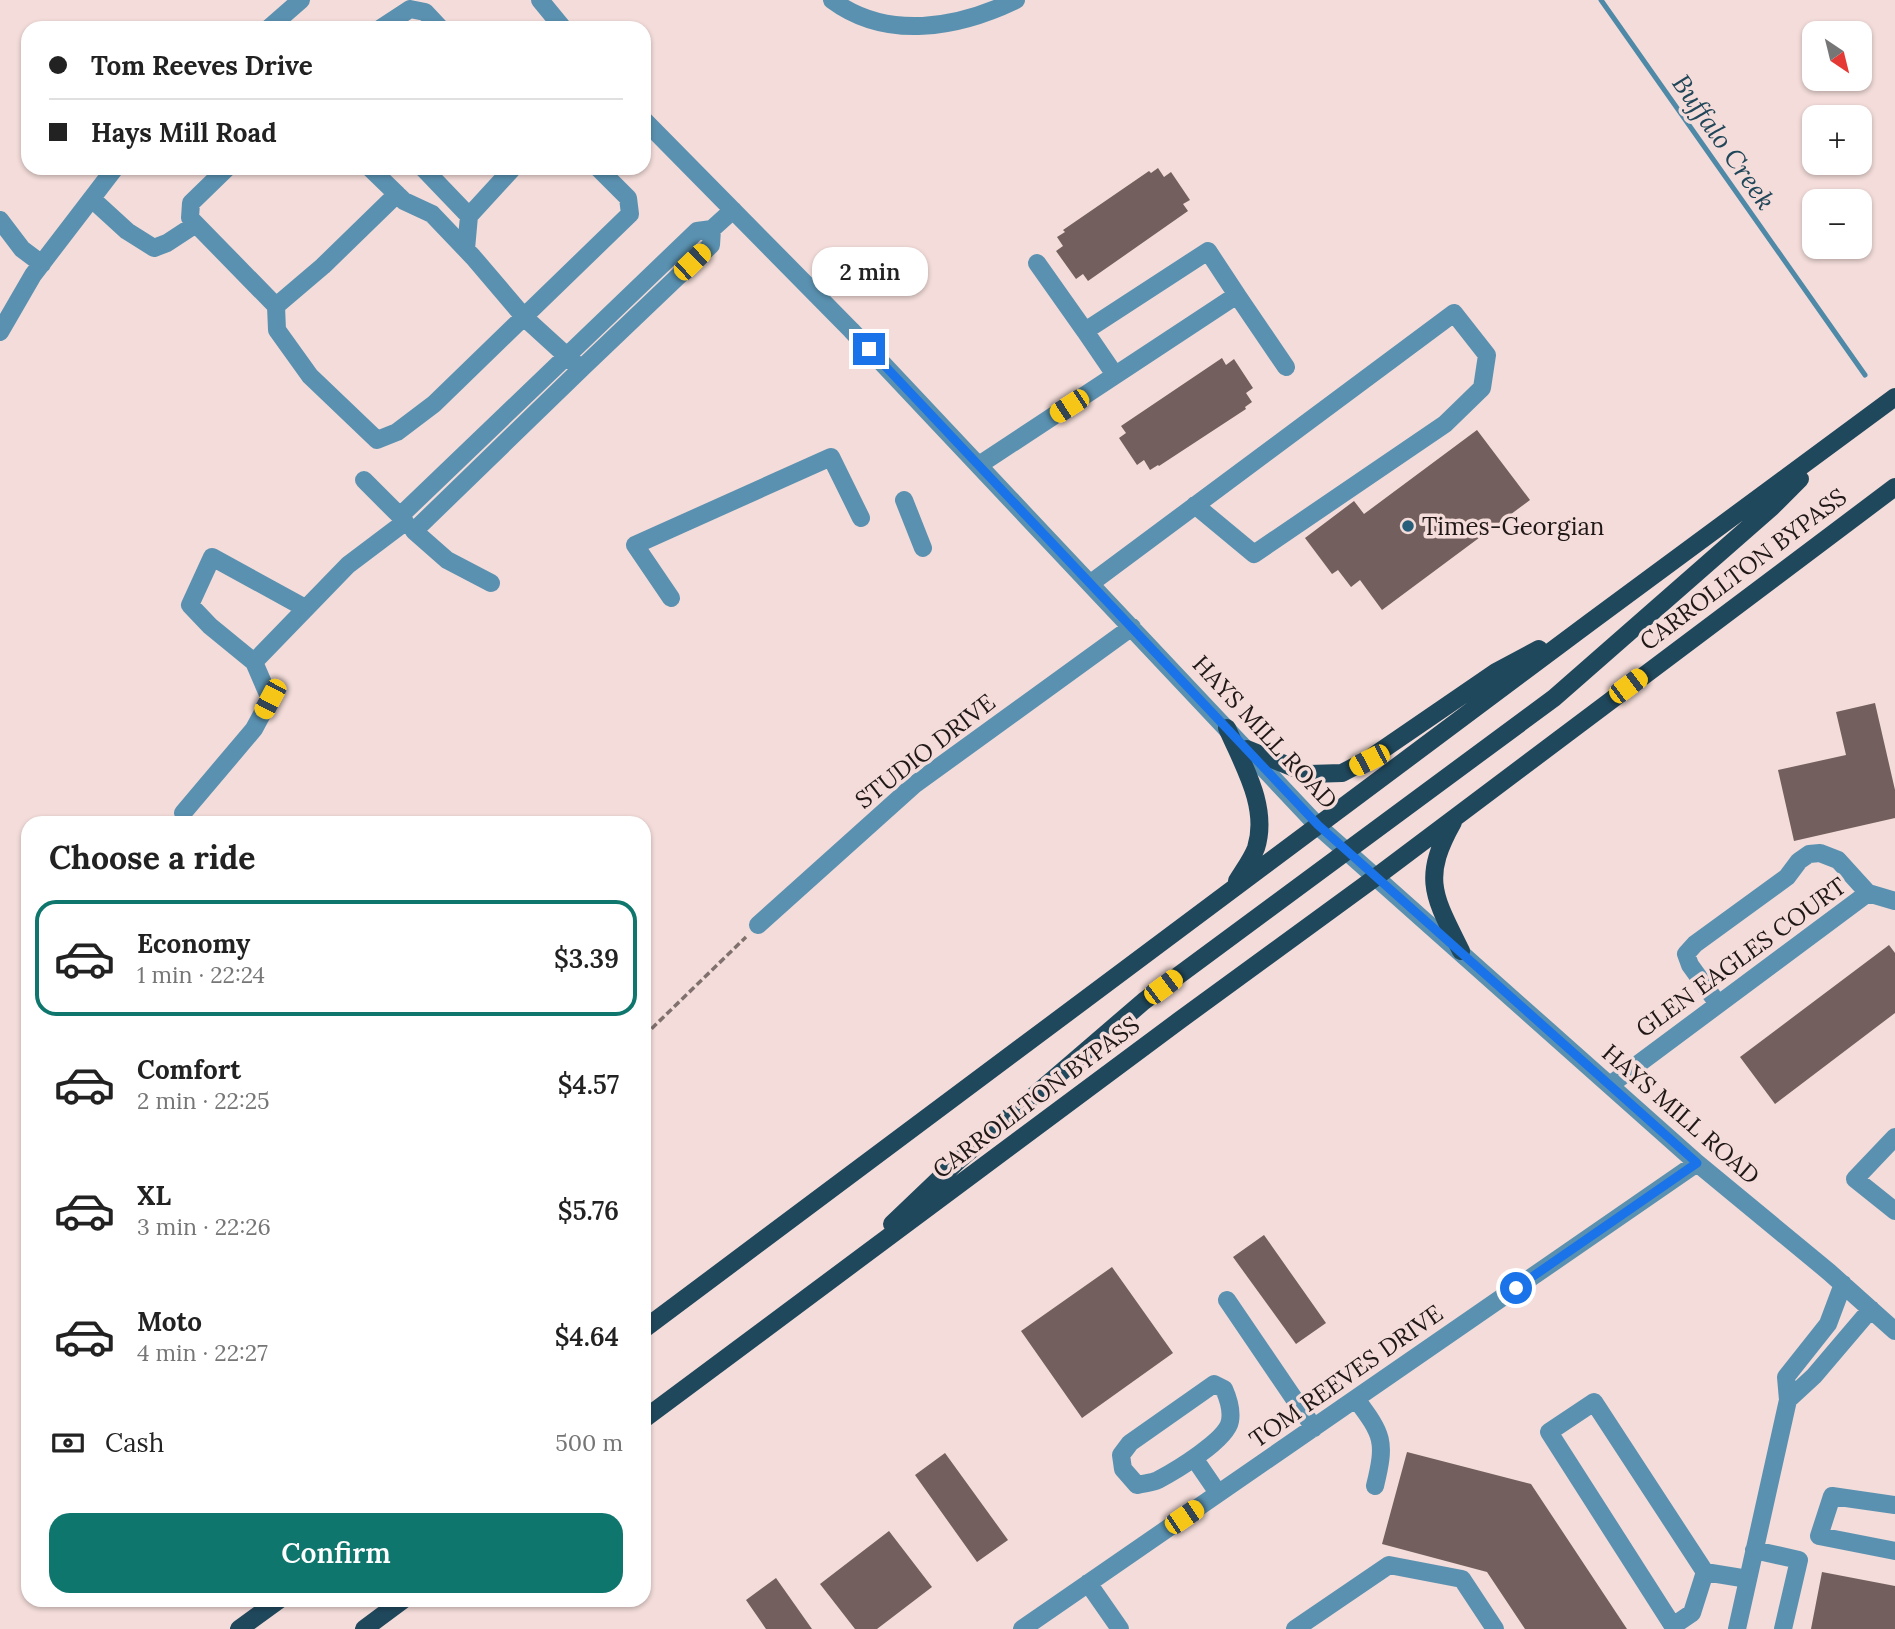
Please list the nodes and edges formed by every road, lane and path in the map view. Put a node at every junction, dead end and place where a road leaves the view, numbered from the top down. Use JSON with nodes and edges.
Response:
{"nodes":[{"id":1,"x":301,"y":0,"type":"edge"},
{"id":2,"x":540,"y":0,"type":"edge"},
{"id":3,"x":832,"y":0,"type":"edge"},
{"id":4,"x":1016,"y":0,"type":"edge"},
{"id":5,"x":277,"y":21,"type":"edge"},
{"id":6,"x":392,"y":21,"type":"edge"},
{"id":7,"x":433,"y":21,"type":"edge"},
{"id":8,"x":557,"y":21,"type":"edge"},
{"id":9,"x":651,"y":127,"type":"edge"},
{"id":10,"x":110,"y":175,"type":"edge"},
{"id":11,"x":220,"y":175,"type":"edge"},
{"id":12,"x":377,"y":175,"type":"edge"},
{"id":13,"x":430,"y":175,"type":"edge"},
{"id":14,"x":502,"y":175,"type":"edge"},
{"id":15,"x":605,"y":175,"type":"edge"},
{"id":16,"x":397,"y":194,"type":"junction"},
{"id":17,"x":92,"y":198,"type":"junction"},
{"id":18,"x":733,"y":211,"type":"junction"},
{"id":19,"x":469,"y":216,"type":"junction"},
{"id":20,"x":0,"y":220,"type":"edge"},
{"id":21,"x":196,"y":225,"type":"junction"},
{"id":22,"x":712,"y":229,"type":"junction"},
{"id":23,"x":466,"y":249,"type":"junction"},
{"id":24,"x":1037,"y":263,"type":"dead end"},
{"id":25,"x":42,"y":264,"type":"junction"},
{"id":26,"x":1237,"y":295,"type":"junction"},
{"id":27,"x":7,"y":304,"type":"edge"},
{"id":28,"x":276,"y":306,"type":"junction"},
{"id":29,"x":525,"y":318,"type":"junction"},
{"id":30,"x":1085,"y":331,"type":"junction"},
{"id":31,"x":0,"y":332,"type":"edge"},
{"id":32,"x":566,"y":355,"type":"junction"},
{"id":33,"x":1286,"y":367,"type":"dead end"},
{"id":34,"x":581,"y":369,"type":"junction"},
{"id":35,"x":1115,"y":375,"type":"junction"},
{"id":36,"x":1895,"y":397,"type":"edge"},
{"id":37,"x":1848,"y":433,"type":"junction"},
{"id":38,"x":979,"y":465,"type":"junction"},
{"id":39,"x":364,"y":480,"type":"dead end"},
{"id":40,"x":1895,"y":487,"type":"edge"},
{"id":41,"x":904,"y":500,"type":"dead end"},
{"id":42,"x":1195,"y":505,"type":"junction"},
{"id":43,"x":861,"y":517,"type":"dead end"},
{"id":44,"x":406,"y":523,"type":"junction"},
{"id":45,"x":923,"y":548,"type":"dead end"},
{"id":46,"x":491,"y":583,"type":"dead end"},
{"id":47,"x":1091,"y":583,"type":"junction"},
{"id":48,"x":671,"y":598,"type":"dead end"},
{"id":49,"x":305,"y":608,"type":"junction"},
{"id":50,"x":1589,"y":623,"type":"junction"},
{"id":51,"x":1132,"y":627,"type":"junction"},
{"id":52,"x":254,"y":662,"type":"junction"},
{"id":53,"x":1227,"y":729,"type":"junction"},
{"id":54,"x":1247,"y":750,"type":"junction"},
{"id":55,"x":183,"y":813,"type":"dead end"},
{"id":56,"x":1457,"y":816,"type":"junction"},
{"id":57,"x":1318,"y":825,"type":"junction"},
{"id":58,"x":1346,"y":850,"type":"junction"},
{"id":59,"x":1376,"y":877,"type":"junction"},
{"id":60,"x":1231,"y":890,"type":"junction"},
{"id":61,"x":1868,"y":893,"type":"junction"},
{"id":62,"x":1895,"y":901,"type":"edge"},
{"id":63,"x":758,"y":925,"type":"joint"},
{"id":64,"x":1461,"y":951,"type":"junction"},
{"id":65,"x":1718,"y":1004,"type":"junction"},
{"id":66,"x":651,"y":1029,"type":"edge"},
{"id":67,"x":1610,"y":1085,"type":"junction"},
{"id":68,"x":1895,"y":1138,"type":"edge"},
{"id":69,"x":1697,"y":1163,"type":"junction"},
{"id":70,"x":1895,"y":1211,"type":"edge"},
{"id":71,"x":835,"y":1278,"type":"junction"},
{"id":72,"x":1843,"y":1284,"type":"junction"},
{"id":73,"x":1227,"y":1300,"type":"dead end"},
{"id":74,"x":1871,"y":1309,"type":"junction"},
{"id":75,"x":651,"y":1324,"type":"edge"},
{"id":76,"x":1895,"y":1331,"type":"edge"},
{"id":77,"x":1356,"y":1399,"type":"junction"},
{"id":78,"x":1788,"y":1400,"type":"junction"},
{"id":79,"x":651,"y":1414,"type":"edge"},
{"id":80,"x":1314,"y":1428,"type":"junction"},
{"id":81,"x":1194,"y":1458,"type":"junction"},
{"id":82,"x":1376,"y":1486,"type":"dead end"},
{"id":83,"x":1218,"y":1493,"type":"junction"},
{"id":84,"x":1895,"y":1505,"type":"edge"},
{"id":85,"x":1819,"y":1536,"type":"junction"},
{"id":86,"x":1754,"y":1550,"type":"junction"},
{"id":87,"x":1895,"y":1551,"type":"edge"},
{"id":88,"x":1799,"y":1560,"type":"junction"},
{"id":89,"x":1705,"y":1572,"type":"junction"},
{"id":90,"x":1748,"y":1579,"type":"junction"},
{"id":91,"x":1088,"y":1583,"type":"junction"},
{"id":92,"x":269,"y":1607,"type":"edge"},
{"id":93,"x":394,"y":1607,"type":"edge"},
{"id":94,"x":242,"y":1627,"type":"edge"},
{"id":95,"x":364,"y":1629,"type":"edge"},
{"id":96,"x":1022,"y":1629,"type":"edge"},
{"id":97,"x":1120,"y":1629,"type":"edge"},
{"id":98,"x":1295,"y":1629,"type":"edge"},
{"id":99,"x":1494,"y":1629,"type":"edge"},
{"id":100,"x":1737,"y":1629,"type":"edge"},
{"id":101,"x":1783,"y":1629,"type":"edge"}],
"edges":[{"from":1,"to":5,"type":"street"},
{"from":2,"to":8,"type":"street"},
{"from":3,"to":4,"type":"street"},
{"from":6,"to":7,"type":"street"},
{"from":9,"to":18,"type":"street","name":"HAYS MILL ROAD"},
{"from":10,"to":17,"type":"street"},
{"from":11,"to":21,"type":"street"},
{"from":12,"to":16,"type":"street"},
{"from":13,"to":19,"type":"street"},
{"from":14,"to":19,"type":"street"},
{"from":15,"to":29,"type":"street"},
{"from":16,"to":23,"type":"street"},
{"from":16,"to":28,"type":"street"},
{"from":17,"to":21,"type":"street"},
{"from":17,"to":25,"type":"street"},
{"from":18,"to":22,"type":"street"},
{"from":18,"to":38,"type":"street","name":"HAYS MILL ROAD"},
{"from":19,"to":23,"type":"street"},
{"from":20,"to":25,"type":"street"},
{"from":21,"to":28,"type":"street"},
{"from":22,"to":32,"type":"street"},
{"from":22,"to":34,"type":"street"},
{"from":23,"to":29,"type":"street"},
{"from":24,"to":30,"type":"street"},
{"from":25,"to":27,"type":"street"},
{"from":26,"to":30,"type":"street"},
{"from":26,"to":33,"type":"street"},
{"from":26,"to":35,"type":"street"},
{"from":27,"to":31,"type":"street"},
{"from":28,"to":29,"type":"street"},
{"from":29,"to":32,"type":"street"},
{"from":30,"to":35,"type":"street"},
{"from":32,"to":34,"type":"street"},
{"from":32,"to":44,"type":"street"},
{"from":34,"to":44,"type":"street"},
{"from":35,"to":38,"type":"street"},
{"from":36,"to":37,"type":"main road","name":"CARROLLTON BYPASS"},
{"from":37,"to":50,"type":"main road","name":"CARROLLTON BYPASS"},
{"from":37,"to":58,"type":"main road"},
{"from":38,"to":47,"type":"street","name":"HAYS MILL ROAD"},
{"from":39,"to":44,"type":"street"},
{"from":40,"to":56,"type":"main road","name":"CARROLLTON BYPASS"},
{"from":41,"to":45,"type":"street"},
{"from":42,"to":42,"type":"street"},
{"from":42,"to":47,"type":"street"},
{"from":43,"to":48,"type":"street"},
{"from":44,"to":46,"type":"street"},
{"from":44,"to":49,"type":"street"},
{"from":47,"to":51,"type":"street","name":"HAYS MILL ROAD"},
{"from":49,"to":52,"type":"street"},
{"from":49,"to":52,"type":"street"},
{"from":50,"to":54,"type":"main road"},
{"from":50,"to":57,"type":"main road","name":"CARROLLTON BYPASS"},
{"from":51,"to":53,"type":"street","name":"HAYS MILL ROAD"},
{"from":51,"to":63,"type":"street","name":"STUDIO DRIVE"},
{"from":52,"to":55,"type":"street"},
{"from":53,"to":54,"type":"street","name":"HAYS MILL ROAD"},
{"from":53,"to":60,"type":"main road"},
{"from":54,"to":57,"type":"street","name":"HAYS MILL ROAD"},
{"from":56,"to":59,"type":"main road","name":"CARROLLTON BYPASS"},
{"from":56,"to":64,"type":"main road"},
{"from":57,"to":58,"type":"street","name":"HAYS MILL ROAD"},
{"from":57,"to":60,"type":"main road","name":"CARROLLTON BYPASS"},
{"from":58,"to":59,"type":"street","name":"HAYS MILL ROAD"},
{"from":58,"to":71,"type":"main road"},
{"from":59,"to":64,"type":"street","name":"HAYS MILL ROAD"},
{"from":59,"to":71,"type":"main road","name":"CARROLLTON BYPASS"},
{"from":60,"to":75,"type":"main road","name":"CARROLLTON BYPASS"},
{"from":61,"to":62,"type":"street"},
{"from":61,"to":65,"type":"street","name":"GLEN EAGLES COURT"},
{"from":61,"to":65,"type":"street"},
{"from":63,"to":66,"type":"path"},
{"from":64,"to":67,"type":"street","name":"HAYS MILL ROAD"},
{"from":65,"to":67,"type":"street","name":"GLEN EAGLES COURT"},
{"from":67,"to":69,"type":"street","name":"HAYS MILL ROAD"},
{"from":68,"to":70,"type":"street"},
{"from":69,"to":72,"type":"street","name":"HAYS MILL ROAD"},
{"from":69,"to":77,"type":"street","name":"TOM REEVES DRIVE"},
{"from":71,"to":79,"type":"main road","name":"CARROLLTON BYPASS"},
{"from":72,"to":74,"type":"street","name":"HAYS MILL ROAD"},
{"from":72,"to":78,"type":"street"},
{"from":73,"to":80,"type":"street"},
{"from":74,"to":76,"type":"street","name":"HAYS MILL ROAD"},
{"from":74,"to":78,"type":"street"},
{"from":77,"to":80,"type":"street","name":"TOM REEVES DRIVE"},
{"from":77,"to":82,"type":"street"},
{"from":78,"to":86,"type":"street"},
{"from":80,"to":83,"type":"street","name":"TOM REEVES DRIVE"},
{"from":81,"to":81,"type":"street"},
{"from":81,"to":83,"type":"street"},
{"from":83,"to":91,"type":"street","name":"TOM REEVES DRIVE"},
{"from":84,"to":85,"type":"street"},
{"from":85,"to":87,"type":"street"},
{"from":85,"to":88,"type":"street"},
{"from":86,"to":88,"type":"street"},
{"from":86,"to":90,"type":"street"},
{"from":88,"to":101,"type":"street"},
{"from":89,"to":89,"type":"street"},
{"from":89,"to":90,"type":"street"},
{"from":90,"to":100,"type":"street"},
{"from":91,"to":96,"type":"street","name":"TOM REEVES DRIVE"},
{"from":91,"to":97,"type":"street"},
{"from":92,"to":94,"type":"main road"},
{"from":93,"to":95,"type":"main road"},
{"from":98,"to":99,"type":"street"}]}
